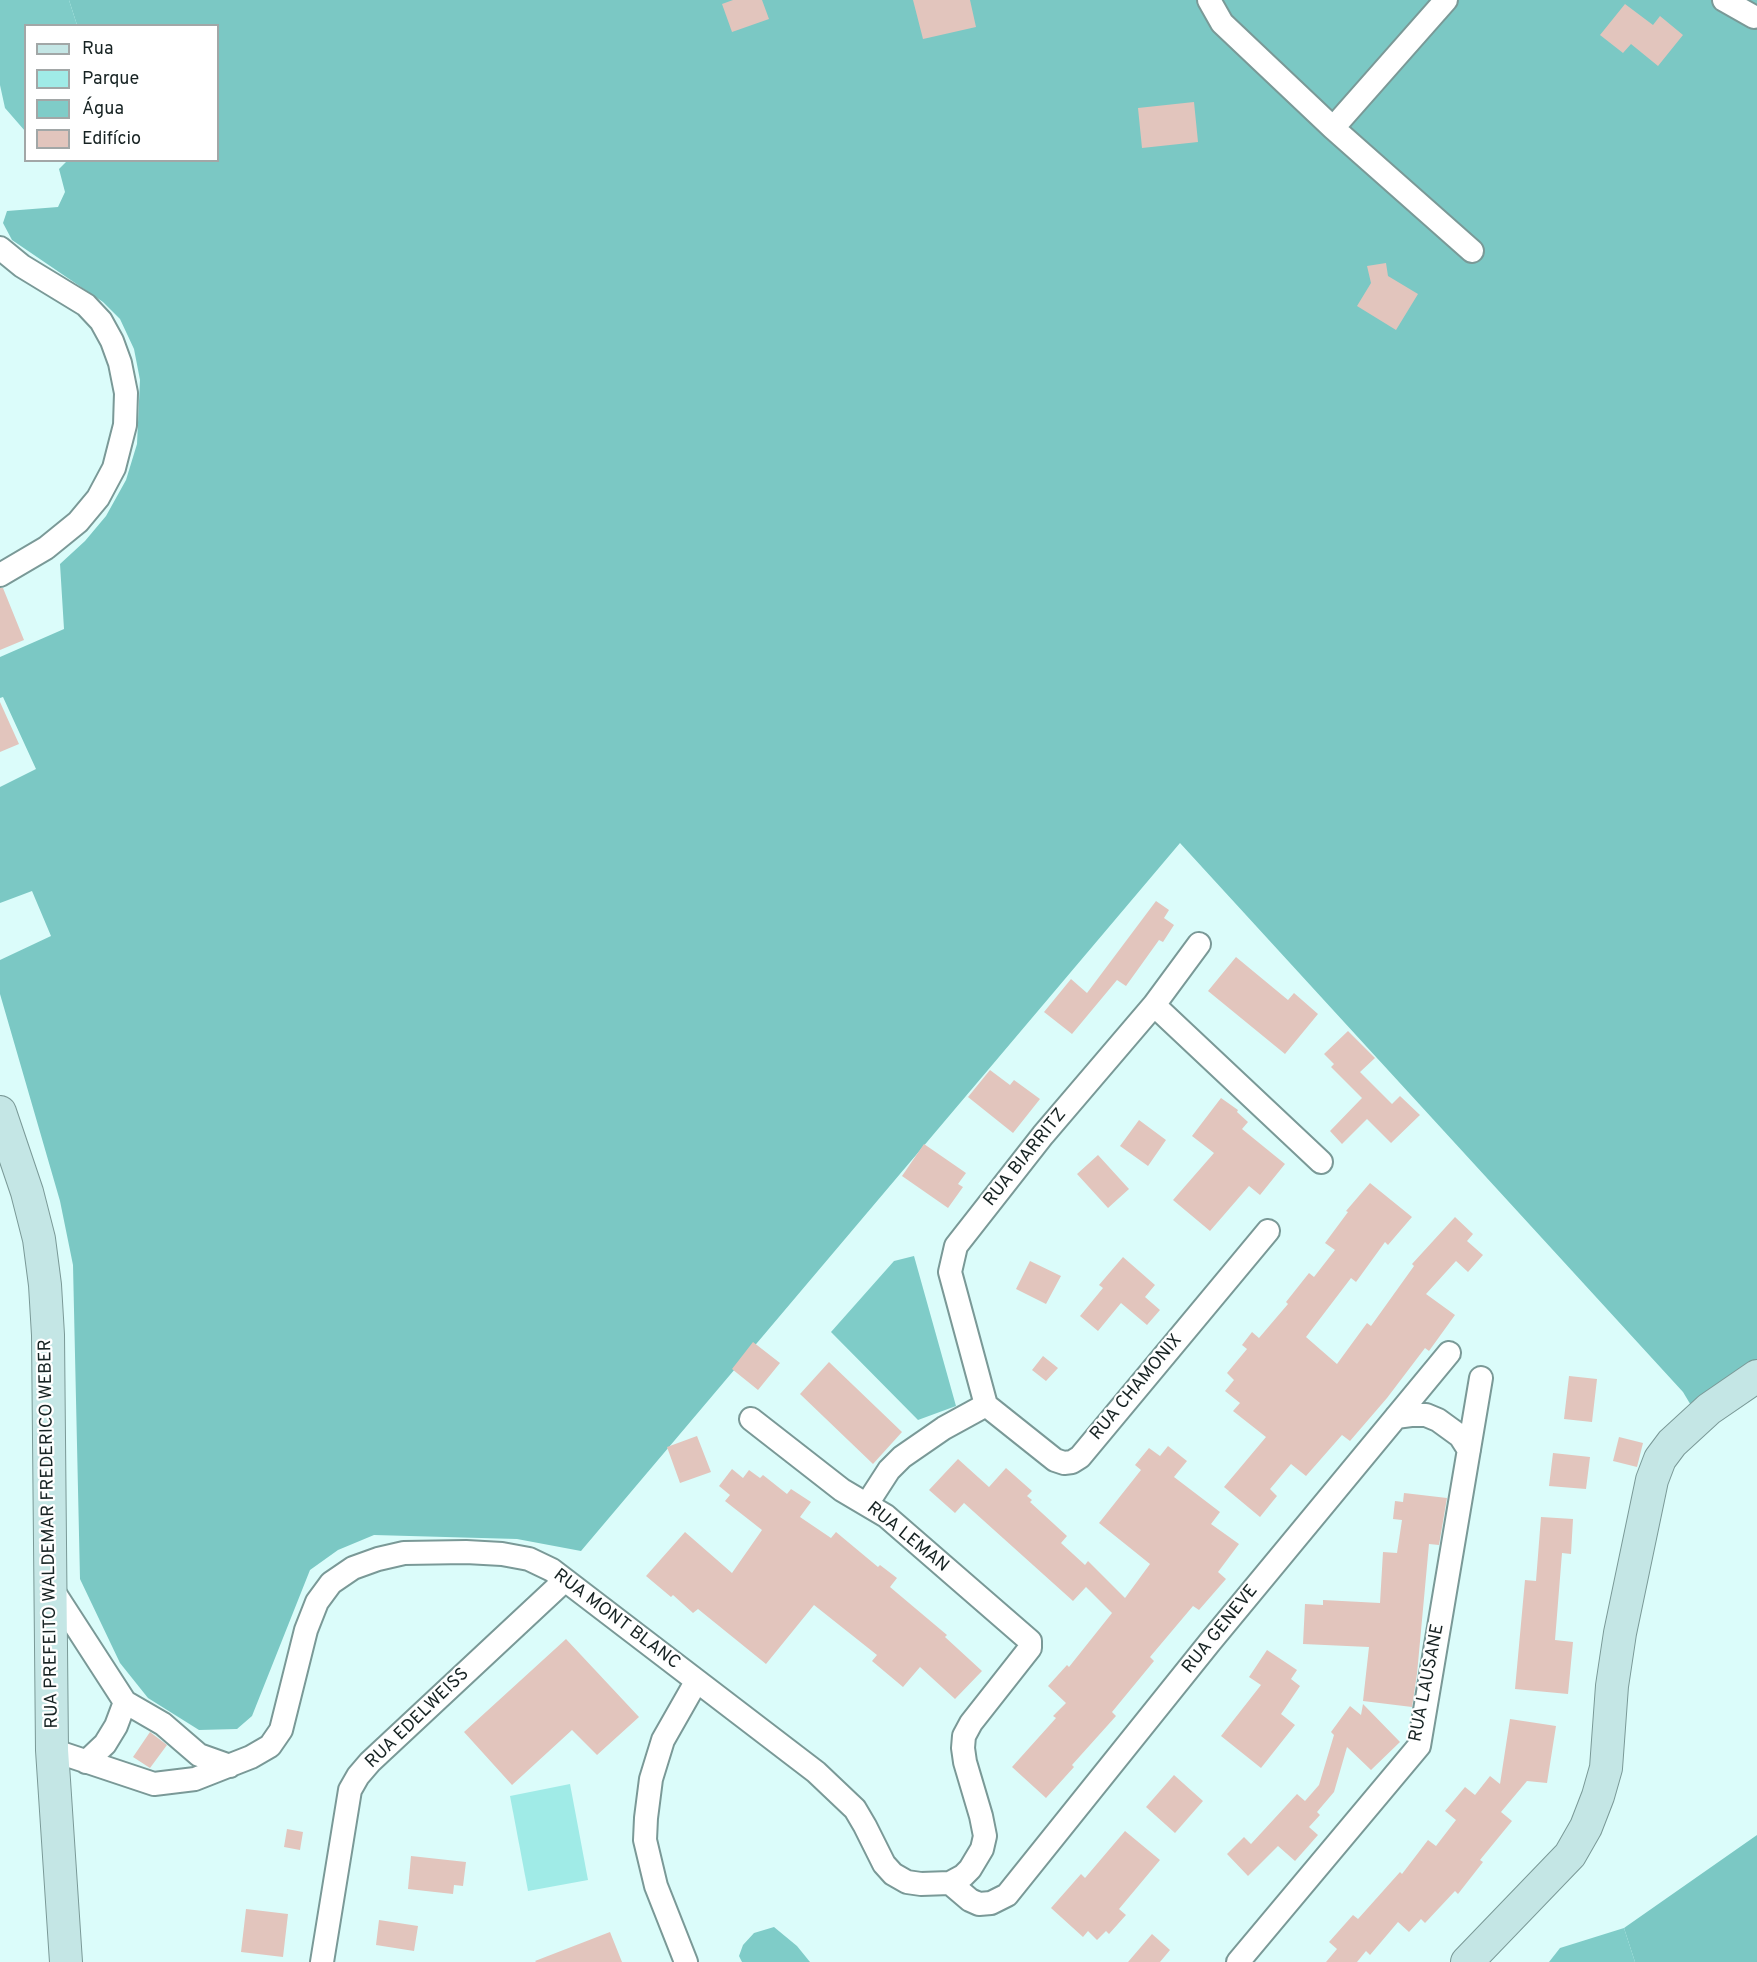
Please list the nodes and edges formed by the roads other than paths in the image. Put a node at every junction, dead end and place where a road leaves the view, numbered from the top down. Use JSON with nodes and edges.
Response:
{"nodes":[{"id":1,"x":1209,"y":0,"type":"edge"},
{"id":2,"x":1446,"y":0,"type":"edge"},
{"id":3,"x":1724,"y":0,"type":"edge"},
{"id":4,"x":1754,"y":17,"type":"dead end"},
{"id":5,"x":1332,"y":128,"type":"junction"},
{"id":6,"x":0,"y":248,"type":"edge"},
{"id":7,"x":1472,"y":251,"type":"dead end"},
{"id":8,"x":0,"y":575,"type":"edge"},
{"id":9,"x":1199,"y":944,"type":"dead end"},
{"id":10,"x":1154,"y":1005,"type":"junction"},
{"id":11,"x":0,"y":1112,"type":"edge"},
{"id":12,"x":1321,"y":1162,"type":"dead end"},
{"id":13,"x":1268,"y":1231,"type":"dead end"},
{"id":14,"x":1449,"y":1353,"type":"dead end"},
{"id":15,"x":1757,"y":1376,"type":"edge"},
{"id":16,"x":1481,"y":1378,"type":"dead end"},
{"id":17,"x":986,"y":1405,"type":"junction"},
{"id":18,"x":1396,"y":1418,"type":"junction"},
{"id":19,"x":751,"y":1419,"type":"dead end"},
{"id":20,"x":1469,"y":1450,"type":"junction"},
{"id":21,"x":867,"y":1504,"type":"junction"},
{"id":22,"x":564,"y":1581,"type":"junction"},
{"id":23,"x":49,"y":1585,"type":"junction"},
{"id":24,"x":696,"y":1682,"type":"junction"},
{"id":25,"x":125,"y":1702,"type":"junction"},
{"id":26,"x":52,"y":1750,"type":"junction"},
{"id":27,"x":87,"y":1762,"type":"junction"},
{"id":28,"x":230,"y":1766,"type":"junction"},
{"id":29,"x":950,"y":1882,"type":"junction"},
{"id":30,"x":66,"y":1962,"type":"edge"},
{"id":31,"x":322,"y":1962,"type":"edge"},
{"id":32,"x":686,"y":1962,"type":"edge"},
{"id":33,"x":1238,"y":1962,"type":"edge"},
{"id":34,"x":1467,"y":1962,"type":"edge"}],
"edges":[{"from":1,"to":5,"type":"street"},
{"from":2,"to":5,"type":"street"},
{"from":3,"to":4,"type":"street"},
{"from":5,"to":7,"type":"street"},
{"from":6,"to":8,"type":"street"},
{"from":9,"to":10,"type":"street","name":"RUA BIARRITZ"},
{"from":10,"to":12,"type":"street"},
{"from":10,"to":17,"type":"street","name":"RUA BIARRITZ"},
{"from":11,"to":23,"type":"main road","name":"RUA PREFEITO WALDEMAR FREDERICO WEBER"},
{"from":13,"to":17,"type":"street","name":"RUA CHAMONIX"},
{"from":14,"to":18,"type":"street","name":"RUA GENEVE"},
{"from":15,"to":34,"type":"main road"},
{"from":16,"to":20,"type":"street","name":"RUA LAUSANE"},
{"from":17,"to":21,"type":"street"},
{"from":18,"to":20,"type":"street"},
{"from":18,"to":29,"type":"street","name":"RUA GENEVE"},
{"from":19,"to":21,"type":"street","name":"RUA LEMAN"},
{"from":20,"to":33,"type":"street","name":"RUA LAUSANE"},
{"from":21,"to":29,"type":"street","name":"RUA LEMAN"},
{"from":22,"to":24,"type":"street","name":"RUA MONT BLANC"},
{"from":22,"to":28,"type":"street","name":"RUA MONT BLANC"},
{"from":22,"to":31,"type":"street","name":"RUA EDELWEISS"},
{"from":23,"to":25,"type":"street"},
{"from":23,"to":26,"type":"main road","name":"RUA PREFEITO WALDEMAR FREDERICO WEBER"},
{"from":24,"to":29,"type":"street","name":"RUA MONT BLANC"},
{"from":24,"to":32,"type":"street"},
{"from":25,"to":27,"type":"street"},
{"from":25,"to":28,"type":"street"},
{"from":26,"to":27,"type":"street","name":"RUA MONT BLANC"},
{"from":26,"to":30,"type":"main road","name":"RUA PREFEITO WALDEMAR FREDERICO WEBER"},
{"from":27,"to":28,"type":"street","name":"RUA MONT BLANC"}]}
